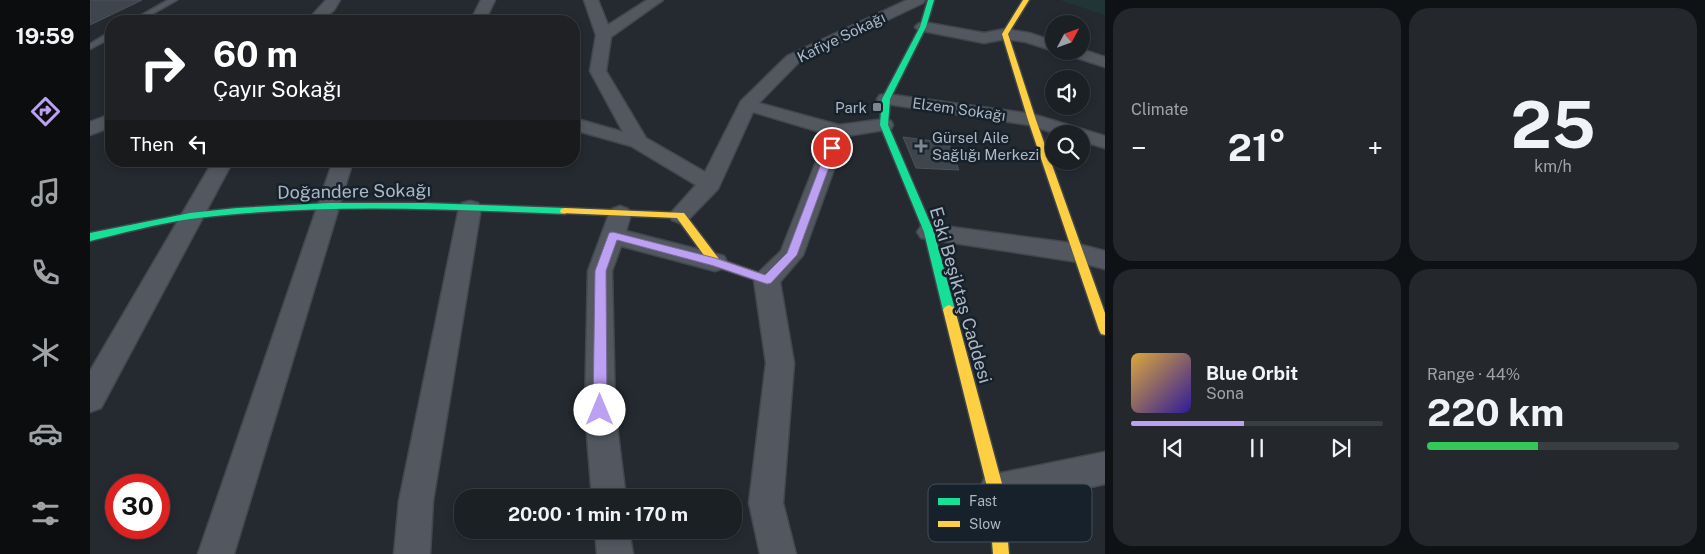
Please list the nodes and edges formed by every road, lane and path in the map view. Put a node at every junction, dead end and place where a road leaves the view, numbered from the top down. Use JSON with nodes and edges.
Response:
{"nodes":[{"id":1,"x":173,"y":0,"type":"edge"},
{"id":2,"x":333,"y":0,"type":"edge"},
{"id":3,"x":488,"y":0,"type":"edge"},
{"id":4,"x":591,"y":0,"type":"edge"},
{"id":5,"x":656,"y":0,"type":"edge"},
{"id":6,"x":918,"y":0,"type":"edge"},
{"id":7,"x":931,"y":0,"type":"edge"},
{"id":8,"x":1026,"y":0,"type":"edge"},
{"id":9,"x":146,"y":15,"type":"edge"},
{"id":10,"x":320,"y":15,"type":"edge"},
{"id":11,"x":481,"y":15,"type":"edge"},
{"id":12,"x":922,"y":27,"type":"junction"},
{"id":13,"x":1006,"y":34,"type":"junction"},
{"id":14,"x":604,"y":35,"type":"junction"},
{"id":15,"x":105,"y":38,"type":"edge"},
{"id":16,"x":1045,"y":43,"type":"edge"},
{"id":17,"x":90,"y":47,"type":"edge"},
{"id":18,"x":1090,"y":57,"type":"edge"},
{"id":19,"x":1105,"y":62,"type":"edge"},
{"id":20,"x":886,"y":99,"type":"junction"},
{"id":21,"x":747,"y":105,"type":"junction"},
{"id":22,"x":1032,"y":120,"type":"junction"},
{"id":23,"x":105,"y":123,"type":"edge"},
{"id":24,"x":884,"y":125,"type":"junction"},
{"id":25,"x":1049,"y":125,"type":"edge"},
{"id":26,"x":580,"y":126,"type":"edge"},
{"id":27,"x":90,"y":129,"type":"edge"},
{"id":28,"x":838,"y":131,"type":"junction"},
{"id":29,"x":1090,"y":137,"type":"edge"},
{"id":30,"x":638,"y":142,"type":"junction"},
{"id":31,"x":1105,"y":142,"type":"edge"},
{"id":32,"x":220,"y":167,"type":"edge"},
{"id":33,"x":341,"y":167,"type":"edge"},
{"id":34,"x":710,"y":184,"type":"junction"},
{"id":35,"x":329,"y":205,"type":"junction"},
{"id":36,"x":470,"y":208,"type":"junction"},
{"id":37,"x":680,"y":215,"type":"junction"},
{"id":38,"x":192,"y":216,"type":"junction"},
{"id":39,"x":617,"y":225,"type":"junction"},
{"id":40,"x":929,"y":232,"type":"junction"},
{"id":41,"x":90,"y":237,"type":"edge"},
{"id":42,"x":1078,"y":253,"type":"junction"},
{"id":43,"x":1105,"y":260,"type":"edge"},
{"id":44,"x":715,"y":262,"type":"junction"},
{"id":45,"x":767,"y":280,"type":"junction"},
{"id":46,"x":1105,"y":330,"type":"edge"},
{"id":47,"x":90,"y":399,"type":"edge"},
{"id":48,"x":1105,"y":468,"type":"edge"},
{"id":49,"x":994,"y":484,"type":"edge"},
{"id":50,"x":1029,"y":484,"type":"edge"},
{"id":51,"x":608,"y":489,"type":"edge"},
{"id":52,"x":613,"y":539,"type":"edge"},
{"id":53,"x":216,"y":554,"type":"edge"},
{"id":54,"x":412,"y":554,"type":"edge"},
{"id":55,"x":615,"y":554,"type":"edge"},
{"id":56,"x":778,"y":554,"type":"edge"}],
"edges":[{"from":1,"to":9,"type":"lane"},
{"from":2,"to":10,"type":"street"},
{"from":3,"to":11,"type":"street"},
{"from":4,"to":14,"type":"street"},
{"from":5,"to":14,"type":"street"},
{"from":6,"to":21,"type":"street","name":"Kafiye Sokağı"},
{"from":7,"to":12,"type":"street","name":"Eski Beşiktaş Caddesi"},
{"from":8,"to":13,"type":"street"},
{"from":12,"to":13,"type":"street"},
{"from":12,"to":20,"type":"street","name":"Eski Beşiktaş Caddesi"},
{"from":13,"to":16,"type":"street"},
{"from":13,"to":22,"type":"street"},
{"from":14,"to":30,"type":"street"},
{"from":15,"to":17,"type":"lane"},
{"from":18,"to":19,"type":"street"},
{"from":20,"to":22,"type":"street","name":"Elzem Sokağı"},
{"from":20,"to":24,"type":"street","name":"Eski Beşiktaş Caddesi"},
{"from":21,"to":28,"type":"street"},
{"from":21,"to":34,"type":"street","name":"Kafiye Sokağı"},
{"from":22,"to":25,"type":"street","name":"Elzem Sokağı"},
{"from":22,"to":42,"type":"street"},
{"from":23,"to":27,"type":"street"},
{"from":24,"to":28,"type":"street"},
{"from":24,"to":40,"type":"street","name":"Eski Beşiktaş Caddesi"},
{"from":26,"to":30,"type":"street"},
{"from":28,"to":45,"type":"street"},
{"from":29,"to":31,"type":"street","name":"Elzem Sokağı"},
{"from":30,"to":34,"type":"street"},
{"from":32,"to":38,"type":"street"},
{"from":33,"to":35,"type":"street"},
{"from":34,"to":37,"type":"street","name":"Kafiye Sokağı"},
{"from":35,"to":36,"type":"street","name":"Doğandere Sokağı"},
{"from":35,"to":38,"type":"street","name":"Doğandere Sokağı"},
{"from":35,"to":53,"type":"street"},
{"from":36,"to":39,"type":"street","name":"Doğandere Sokağı"},
{"from":36,"to":54,"type":"street"},
{"from":37,"to":39,"type":"street","name":"Doğandere Sokağı"},
{"from":37,"to":44,"type":"street"},
{"from":38,"to":41,"type":"street","name":"Doğandere Sokağı"},
{"from":38,"to":47,"type":"street"},
{"from":39,"to":44,"type":"street"},
{"from":39,"to":51,"type":"street"},
{"from":40,"to":42,"type":"street"},
{"from":40,"to":49,"type":"street","name":"Eski Beşiktaş Caddesi"},
{"from":42,"to":43,"type":"street"},
{"from":42,"to":46,"type":"street"},
{"from":44,"to":45,"type":"street"},
{"from":45,"to":56,"type":"street"},
{"from":48,"to":50,"type":"street"},
{"from":52,"to":55,"type":"street"}]}
